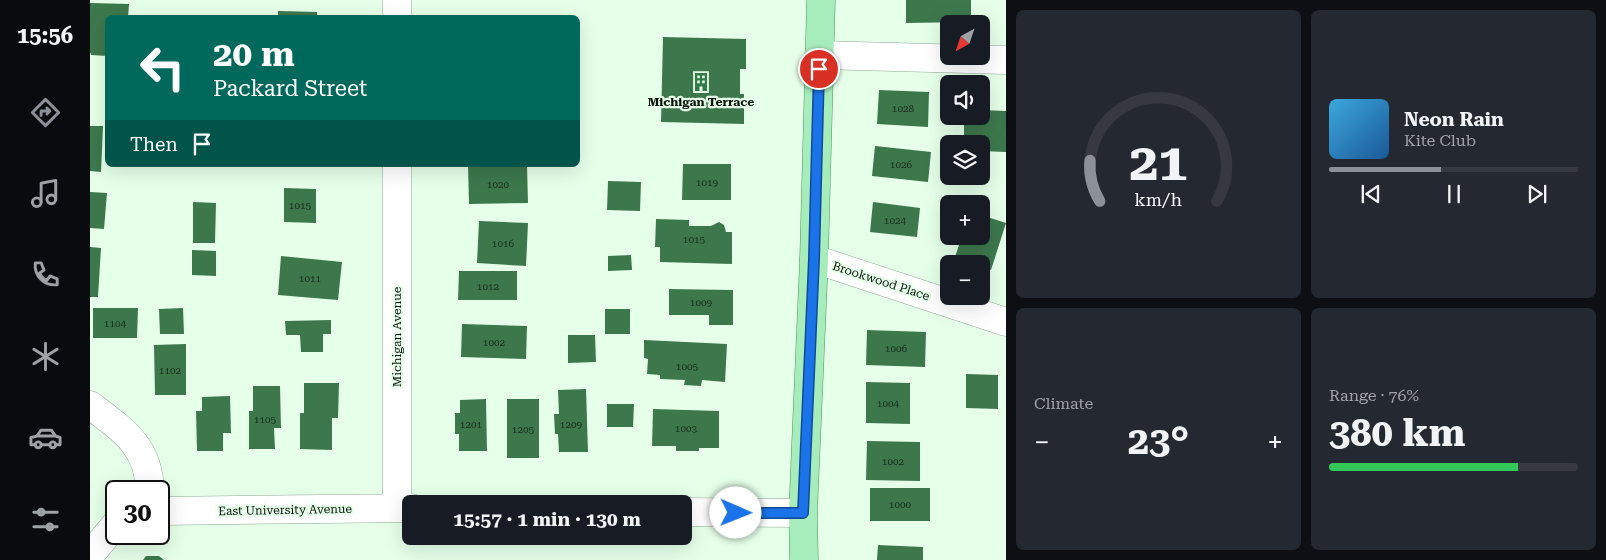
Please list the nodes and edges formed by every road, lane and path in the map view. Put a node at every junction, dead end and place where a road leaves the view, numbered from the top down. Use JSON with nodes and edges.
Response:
{"nodes":[{"id":1,"x":397,"y":0,"type":"edge"},
{"id":2,"x":821,"y":0,"type":"edge"},
{"id":3,"x":397,"y":15,"type":"edge"},
{"id":4,"x":819,"y":55,"type":"junction"},
{"id":5,"x":1006,"y":60,"type":"edge"},
{"id":6,"x":397,"y":167,"type":"edge"},
{"id":7,"x":814,"y":259,"type":"junction"},
{"id":8,"x":1006,"y":322,"type":"edge"},
{"id":9,"x":90,"y":405,"type":"edge"},
{"id":10,"x":148,"y":480,"type":"edge"},
{"id":11,"x":404,"y":495,"type":"edge"},
{"id":12,"x":402,"y":508,"type":"edge"},
{"id":13,"x":170,"y":511,"type":"edge"},
{"id":14,"x":692,"y":512,"type":"edge"},
{"id":15,"x":803,"y":513,"type":"junction"},
{"id":16,"x":105,"y":537,"type":"edge"},
{"id":17,"x":90,"y":555,"type":"edge"},
{"id":18,"x":804,"y":560,"type":"edge"}],
"edges":[{"from":1,"to":3,"type":"street"},
{"from":2,"to":4,"type":"main road"},
{"from":4,"to":5,"type":"street"},
{"from":4,"to":7,"type":"main road"},
{"from":6,"to":11,"type":"street","name":"Michigan Avenue"},
{"from":7,"to":8,"type":"street","name":"Brookwood Place"},
{"from":7,"to":15,"type":"main road"},
{"from":9,"to":10,"type":"street"},
{"from":12,"to":13,"type":"street","name":"East University Avenue"},
{"from":14,"to":15,"type":"street"},
{"from":15,"to":18,"type":"main road"},
{"from":16,"to":17,"type":"street"}]}
